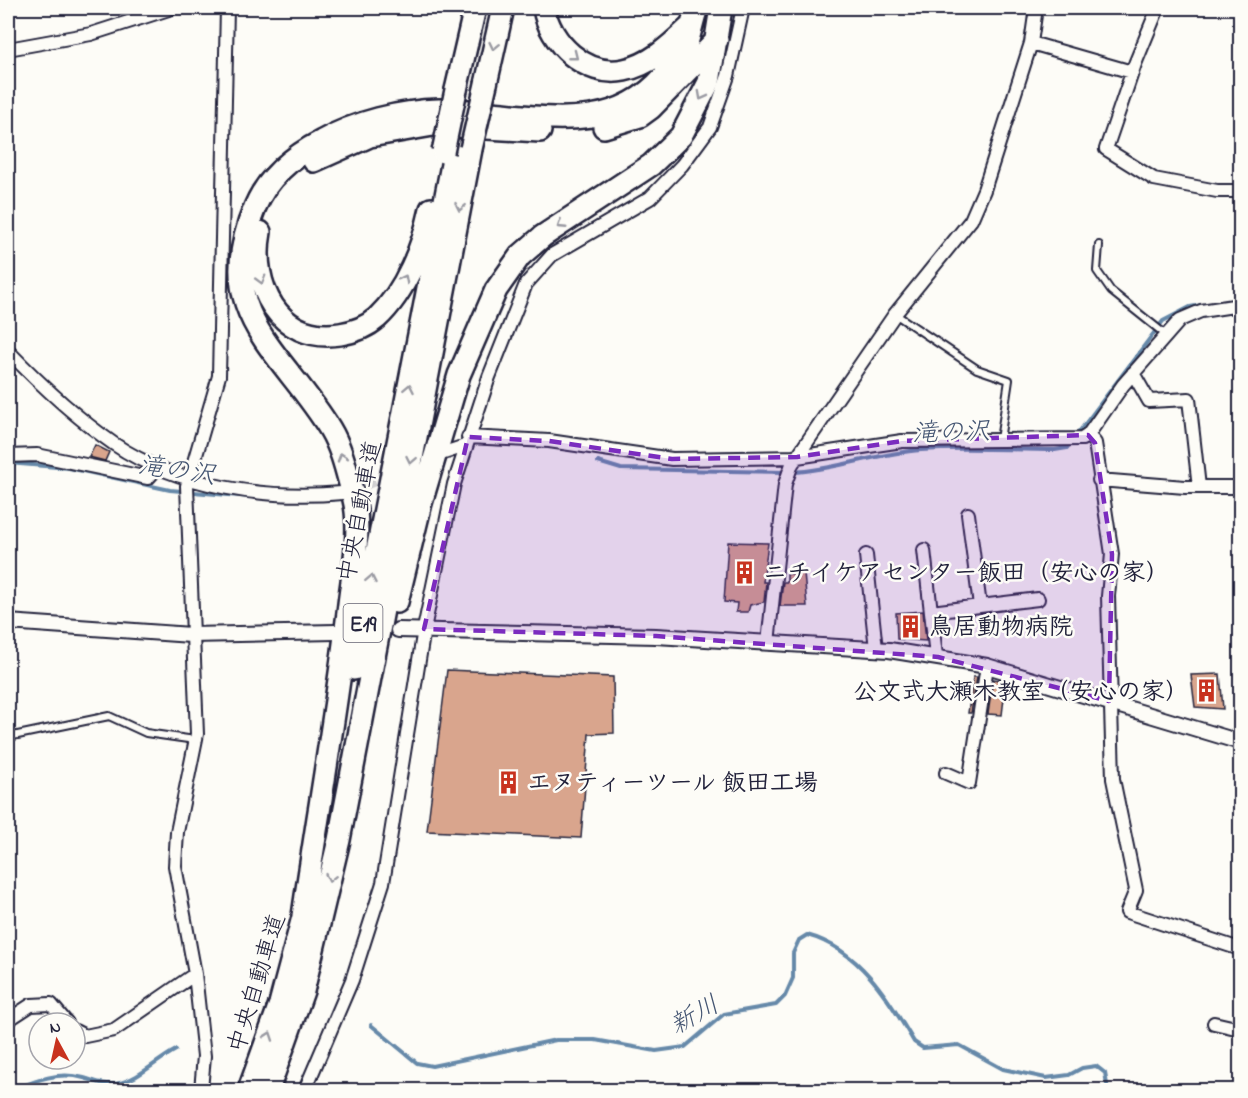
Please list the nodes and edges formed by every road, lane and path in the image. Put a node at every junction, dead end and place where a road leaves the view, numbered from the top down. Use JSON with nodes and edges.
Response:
{"nodes":[{"id":1,"x":172,"y":8,"type":"edge"},
{"id":2,"x":227,"y":8,"type":"edge"},
{"id":3,"x":475,"y":8,"type":"edge"},
{"id":4,"x":486,"y":8,"type":"edge"},
{"id":5,"x":503,"y":8,"type":"edge"},
{"id":6,"x":544,"y":8,"type":"edge"},
{"id":7,"x":721,"y":8,"type":"edge"},
{"id":8,"x":743,"y":8,"type":"edge"},
{"id":9,"x":1036,"y":8,"type":"edge"},
{"id":10,"x":1158,"y":8,"type":"edge"},
{"id":11,"x":694,"y":17,"type":"edge"},
{"id":12,"x":717,"y":40,"type":"junction"},
{"id":13,"x":1031,"y":43,"type":"junction"},
{"id":14,"x":8,"y":49,"type":"edge"},
{"id":15,"x":1132,"y":72,"type":"junction"},
{"id":16,"x":470,"y":88,"type":"junction"},
{"id":17,"x":456,"y":150,"type":"junction"},
{"id":18,"x":1240,"y":191,"type":"edge"},
{"id":19,"x":1099,"y":245,"type":"dead end"},
{"id":20,"x":1240,"y":305,"type":"edge"},
{"id":21,"x":895,"y":314,"type":"junction"},
{"id":22,"x":1165,"y":334,"type":"junction"},
{"id":23,"x":8,"y":351,"type":"edge"},
{"id":24,"x":1133,"y":374,"type":"junction"},
{"id":25,"x":1085,"y":437,"type":"junction"},
{"id":26,"x":1000,"y":440,"type":"junction"},
{"id":27,"x":466,"y":442,"type":"junction"},
{"id":28,"x":441,"y":454,"type":"dead end"},
{"id":29,"x":8,"y":456,"type":"edge"},
{"id":30,"x":795,"y":461,"type":"junction"},
{"id":31,"x":158,"y":467,"type":"junction"},
{"id":32,"x":1099,"y":480,"type":"junction"},
{"id":33,"x":187,"y":487,"type":"junction"},
{"id":34,"x":1199,"y":487,"type":"junction"},
{"id":35,"x":1240,"y":487,"type":"edge"},
{"id":36,"x":342,"y":493,"type":"tunnel mouth"},
{"id":37,"x":968,"y":514,"type":"dead end"},
{"id":38,"x":924,"y":550,"type":"dead end"},
{"id":39,"x":866,"y":555,"type":"dead end"},
{"id":40,"x":1038,"y":599,"type":"dead end"},
{"id":41,"x":980,"y":606,"type":"junction"},
{"id":42,"x":931,"y":612,"type":"junction"},
{"id":43,"x":8,"y":622,"type":"edge"},
{"id":44,"x":398,"y":630,"type":"dead end"},
{"id":45,"x":424,"y":630,"type":"junction"},
{"id":46,"x":336,"y":632,"type":"dead end"},
{"id":47,"x":191,"y":635,"type":"junction"},
{"id":48,"x":768,"y":643,"type":"junction"},
{"id":49,"x":876,"y":649,"type":"junction"},
{"id":50,"x":936,"y":656,"type":"junction"},
{"id":51,"x":987,"y":666,"type":"junction"},
{"id":52,"x":1109,"y":701,"type":"junction"},
{"id":53,"x":8,"y":737,"type":"edge"},
{"id":54,"x":196,"y":740,"type":"junction"},
{"id":55,"x":1240,"y":742,"type":"edge"},
{"id":56,"x":946,"y":772,"type":"dead end"},
{"id":57,"x":339,"y":840,"type":"junction"},
{"id":58,"x":303,"y":916,"type":"junction"},
{"id":59,"x":1240,"y":949,"type":"edge"},
{"id":60,"x":195,"y":974,"type":"junction"},
{"id":61,"x":57,"y":1011,"type":"edge"},
{"id":62,"x":8,"y":1020,"type":"edge"},
{"id":63,"x":1214,"y":1023,"type":"dead end"},
{"id":64,"x":1240,"y":1029,"type":"edge"},
{"id":65,"x":87,"y":1036,"type":"edge"},
{"id":66,"x":201,"y":1090,"type":"edge"},
{"id":67,"x":249,"y":1090,"type":"edge"},
{"id":68,"x":268,"y":1090,"type":"edge"},
{"id":69,"x":305,"y":1090,"type":"edge"}],
"edges":[{"from":1,"to":14,"type":"street"},
{"from":2,"to":33,"type":"street"},
{"from":3,"to":16,"type":"highway"},
{"from":4,"to":16,"type":"highway","name":"中央自動車道","number":"E19"},
{"from":5,"to":16,"type":"highway","name":"中央自動車道","number":"E19","one_way":true},
{"from":6,"to":11,"type":"highway","one_way":true},
{"from":7,"to":12,"type":"highway"},
{"from":8,"to":27,"type":"street"},
{"from":9,"to":13,"type":"street"},
{"from":10,"to":15,"type":"street"},
{"from":58,"to":11,"type":"highway","one_way":true},
{"from":12,"to":17,"type":"highway","one_way":true},
{"from":12,"to":57,"type":"highway","one_way":true},
{"from":13,"to":15,"type":"street"},
{"from":13,"to":21,"type":"street"},
{"from":15,"to":18,"type":"street"},
{"from":16,"to":17,"type":"highway","name":"中央自動車道","number":"E19","bridge":true},
{"from":16,"to":17,"type":"highway","bridge":true},
{"from":17,"to":57,"type":"highway","name":"中央自動車道","number":"E19","one_way":true},
{"from":58,"to":17,"type":"highway","name":"中央自動車道","number":"E19","one_way":true},
{"from":19,"to":22,"type":"lane"},
{"from":20,"to":22,"type":"street"},
{"from":21,"to":26,"type":"lane"},
{"from":21,"to":30,"type":"street"},
{"from":22,"to":24,"type":"street"},
{"from":23,"to":31,"type":"street"},
{"from":24,"to":25,"type":"street"},
{"from":24,"to":34,"type":"street"},
{"from":25,"to":26,"type":"street"},
{"from":25,"to":32,"type":"street"},
{"from":26,"to":30,"type":"street"},
{"from":27,"to":28,"type":"street"},
{"from":27,"to":30,"type":"street"},
{"from":27,"to":45,"type":"street"},
{"from":29,"to":31,"type":"street"},
{"from":30,"to":48,"type":"street"},
{"from":31,"to":33,"type":"street"},
{"from":32,"to":34,"type":"street"},
{"from":32,"to":52,"type":"street"},
{"from":33,"to":36,"type":"street"},
{"from":33,"to":47,"type":"street"},
{"from":34,"to":35,"type":"street"},
{"from":37,"to":41,"type":"street"},
{"from":38,"to":42,"type":"street"},
{"from":39,"to":49,"type":"street"},
{"from":40,"to":41,"type":"street"},
{"from":41,"to":42,"type":"street"},
{"from":42,"to":50,"type":"street"},
{"from":43,"to":47,"type":"street"},
{"from":44,"to":45,"type":"street"},
{"from":45,"to":48,"type":"street"},
{"from":45,"to":69,"type":"street"},
{"from":46,"to":47,"type":"street"},
{"from":47,"to":54,"type":"street"},
{"from":48,"to":49,"type":"street"},
{"from":49,"to":50,"type":"street"},
{"from":50,"to":51,"type":"street"},
{"from":51,"to":52,"type":"street"},
{"from":51,"to":56,"type":"street"},
{"from":52,"to":55,"type":"street"},
{"from":52,"to":59,"type":"street"},
{"from":53,"to":54,"type":"lane"},
{"from":54,"to":60,"type":"street"},
{"from":57,"to":68,"type":"highway","name":"中央自動車道","number":"E19","one_way":true},
{"from":67,"to":58,"type":"highway","name":"中央自動車道","number":"E19","one_way":true},
{"from":60,"to":65,"type":"street"},
{"from":60,"to":66,"type":"street"},
{"from":61,"to":62,"type":"street"},
{"from":63,"to":64,"type":"street"}]}
